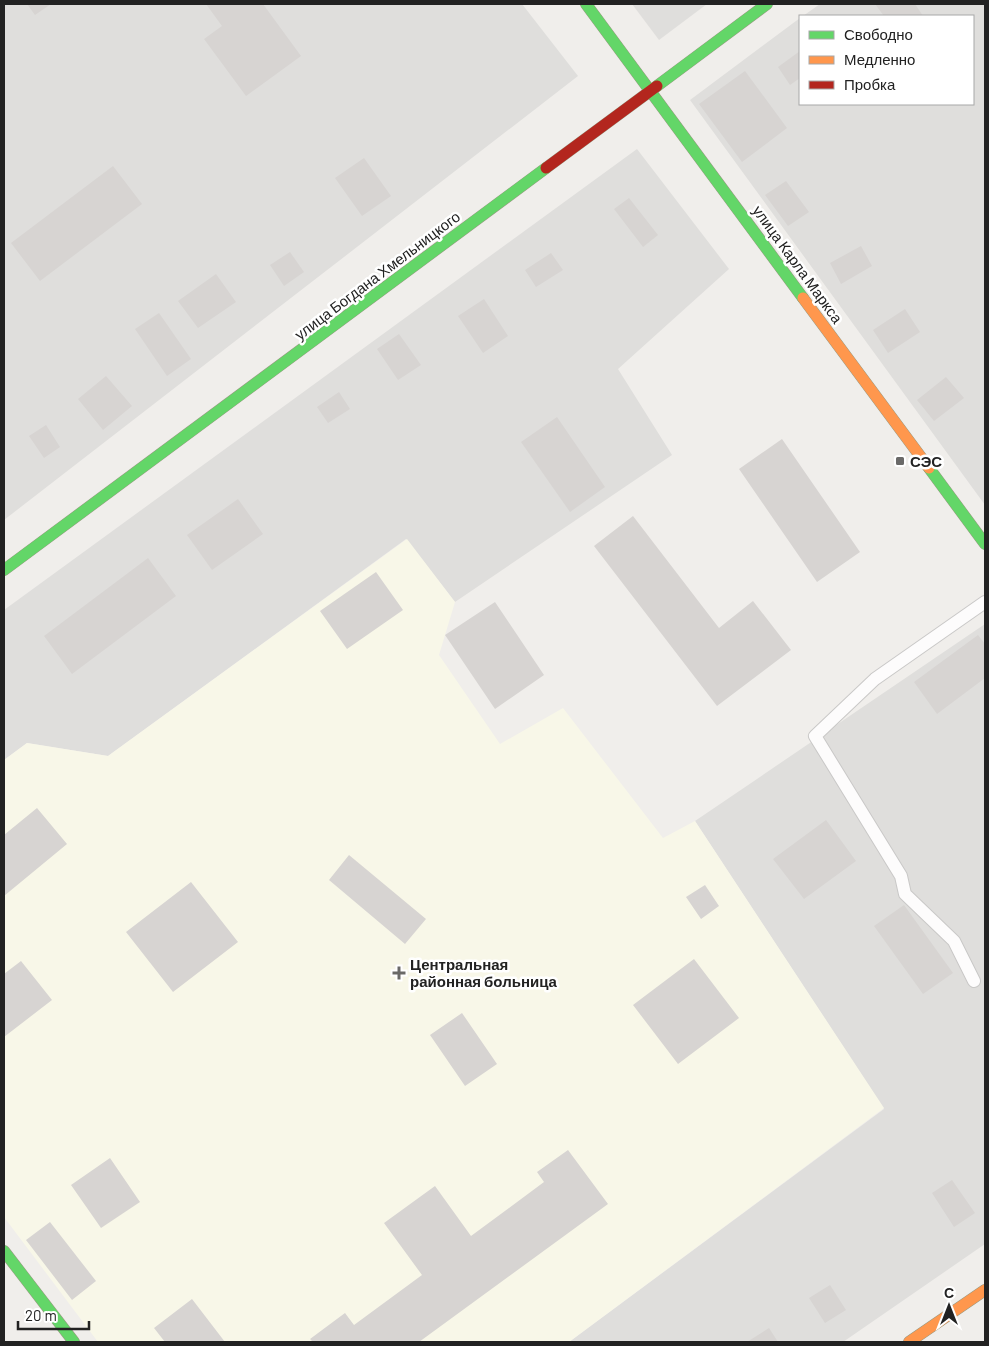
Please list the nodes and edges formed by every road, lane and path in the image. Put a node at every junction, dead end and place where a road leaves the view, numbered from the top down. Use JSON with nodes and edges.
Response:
{"nodes":[{"id":1,"x":586,"y":4,"type":"edge"},
{"id":2,"x":767,"y":4,"type":"edge"},
{"id":3,"x":651,"y":90,"type":"junction"},
{"id":4,"x":985,"y":544,"type":"edge"},
{"id":5,"x":4,"y":570,"type":"edge"},
{"id":6,"x":985,"y":602,"type":"edge"},
{"id":7,"x":974,"y":981,"type":"dead end"},
{"id":8,"x":4,"y":1250,"type":"edge"},
{"id":9,"x":985,"y":1290,"type":"edge"},
{"id":10,"x":74,"y":1342,"type":"edge"},
{"id":11,"x":910,"y":1342,"type":"edge"}],
"edges":[{"from":1,"to":3,"type":"main road","name":"улица Карла Маркса"},
{"from":2,"to":3,"type":"main road","name":"улица Богдана Хмельницкого"},
{"from":3,"to":4,"type":"main road","name":"улица Карла Маркса"},
{"from":3,"to":5,"type":"main road","name":"улица Богдана Хмельницкого"},
{"from":6,"to":7,"type":"lane"},
{"from":8,"to":10,"type":"main road"},
{"from":9,"to":11,"type":"main road"}]}
